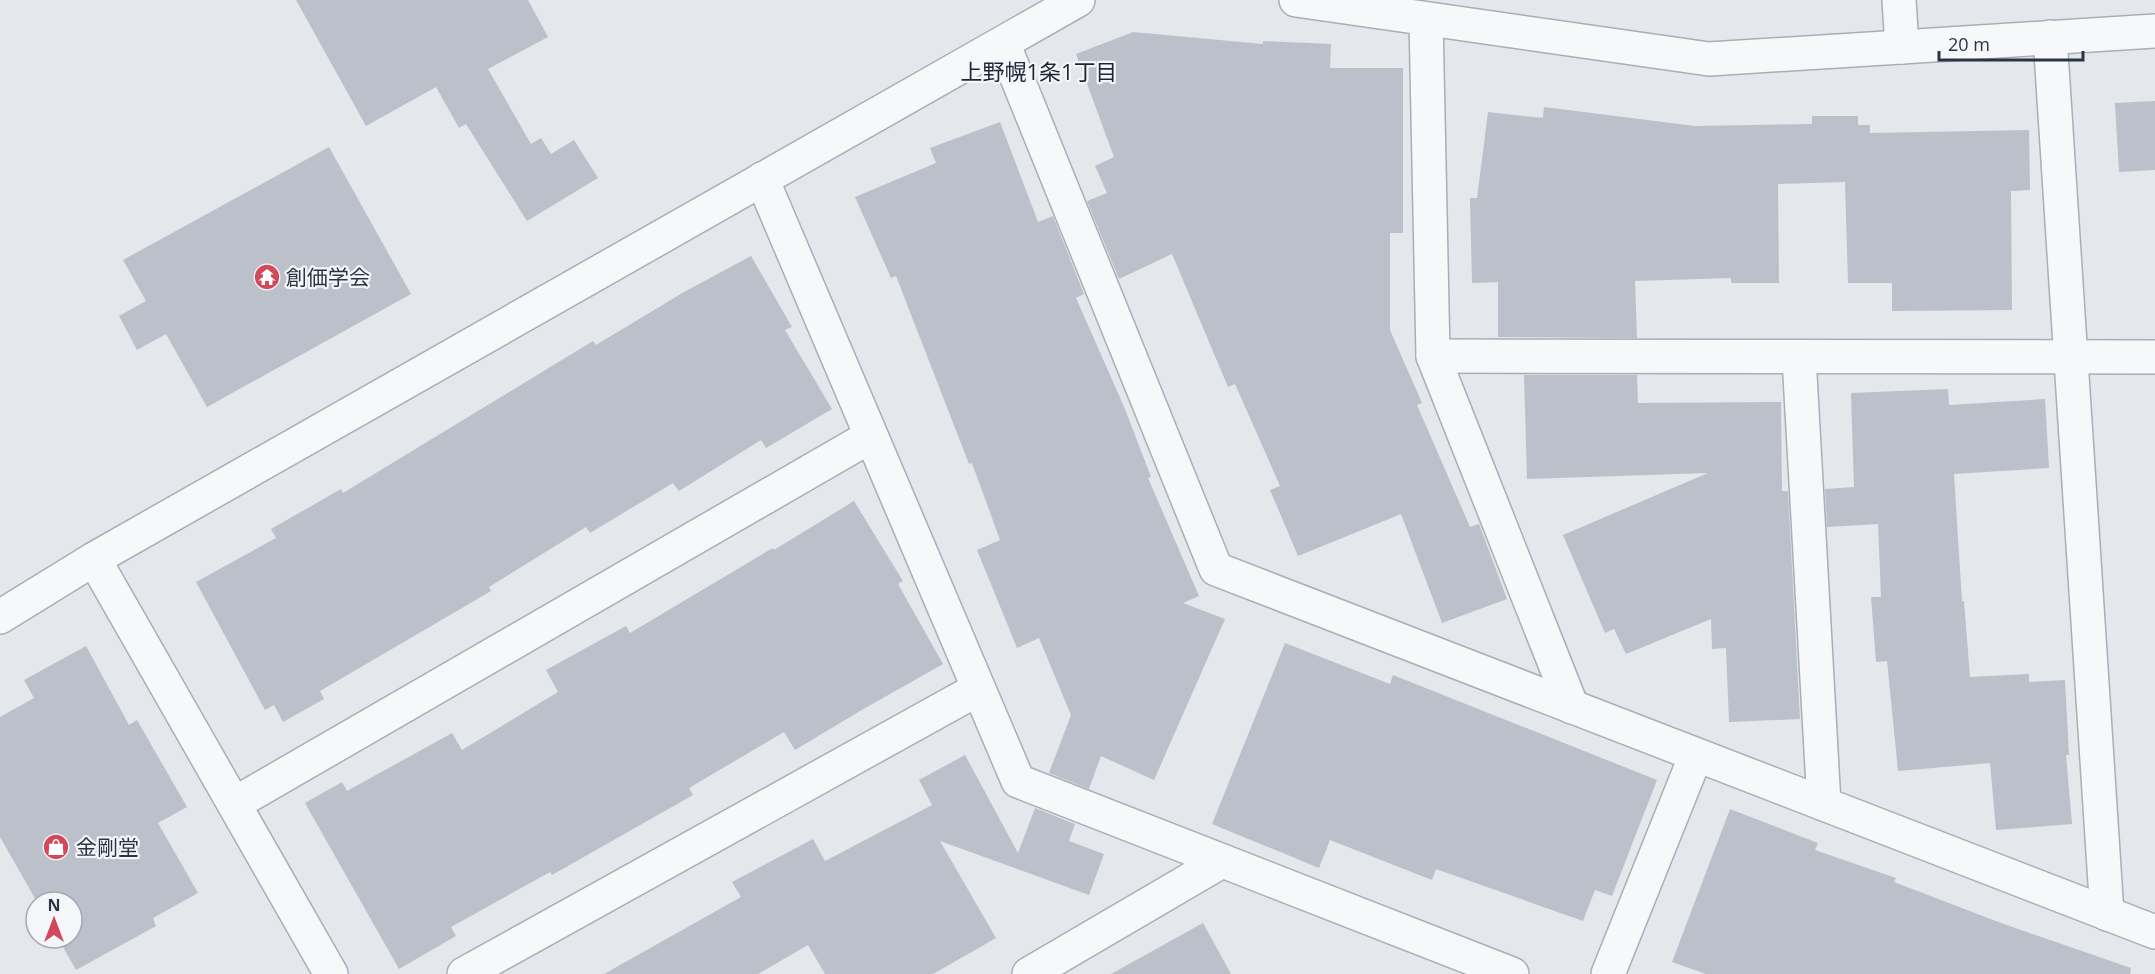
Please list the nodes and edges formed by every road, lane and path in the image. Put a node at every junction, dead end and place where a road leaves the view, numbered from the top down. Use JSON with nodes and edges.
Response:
{"nodes":[{"id":1,"x":1078,"y":0,"type":"edge"},
{"id":2,"x":1296,"y":0,"type":"edge"},
{"id":3,"x":1899,"y":0,"type":"edge"},
{"id":4,"x":1426,"y":19,"type":"junction"},
{"id":5,"x":2155,"y":32,"type":"edge"},
{"id":6,"x":2050,"y":37,"type":"junction"},
{"id":7,"x":1003,"y":43,"type":"junction"},
{"id":8,"x":1902,"y":47,"type":"junction"},
{"id":9,"x":762,"y":179,"type":"junction"},
{"id":10,"x":1433,"y":356,"type":"junction"},
{"id":11,"x":1799,"y":357,"type":"junction"},
{"id":12,"x":2071,"y":357,"type":"junction"},
{"id":13,"x":2155,"y":357,"type":"edge"},
{"id":14,"x":871,"y":436,"type":"junction"},
{"id":15,"x":94,"y":559,"type":"junction"},
{"id":16,"x":0,"y":617,"type":"edge"},
{"id":17,"x":978,"y":689,"type":"junction"},
{"id":18,"x":1572,"y":707,"type":"junction"},
{"id":19,"x":1696,"y":755,"type":"junction"},
{"id":20,"x":234,"y":804,"type":"junction"},
{"id":21,"x":1824,"y":804,"type":"junction"},
{"id":22,"x":1222,"y":861,"type":"junction"},
{"id":23,"x":2107,"y":914,"type":"junction"},
{"id":24,"x":2155,"y":933,"type":"edge"},
{"id":25,"x":331,"y":974,"type":"edge"},
{"id":26,"x":464,"y":974,"type":"edge"},
{"id":27,"x":1029,"y":974,"type":"edge"},
{"id":28,"x":1512,"y":974,"type":"edge"},
{"id":29,"x":1608,"y":974,"type":"edge"}],
"edges":[{"from":1,"to":7,"type":"street"},
{"from":2,"to":4,"type":"street"},
{"from":3,"to":8,"type":"street"},
{"from":4,"to":8,"type":"street"},
{"from":4,"to":10,"type":"street"},
{"from":5,"to":6,"type":"street"},
{"from":6,"to":8,"type":"street"},
{"from":6,"to":12,"type":"street"},
{"from":7,"to":9,"type":"street"},
{"from":7,"to":18,"type":"street"},
{"from":9,"to":14,"type":"street"},
{"from":9,"to":15,"type":"street"},
{"from":10,"to":11,"type":"street"},
{"from":10,"to":18,"type":"street"},
{"from":11,"to":12,"type":"street"},
{"from":11,"to":21,"type":"street"},
{"from":12,"to":13,"type":"street"},
{"from":12,"to":23,"type":"street"},
{"from":14,"to":17,"type":"street"},
{"from":14,"to":20,"type":"street"},
{"from":15,"to":16,"type":"street"},
{"from":15,"to":20,"type":"street"},
{"from":17,"to":22,"type":"street"},
{"from":17,"to":26,"type":"street"},
{"from":18,"to":19,"type":"street"},
{"from":19,"to":21,"type":"street"},
{"from":19,"to":29,"type":"street"},
{"from":20,"to":25,"type":"street"},
{"from":21,"to":23,"type":"street"},
{"from":22,"to":27,"type":"street"},
{"from":22,"to":28,"type":"street"},
{"from":23,"to":24,"type":"street"}]}
